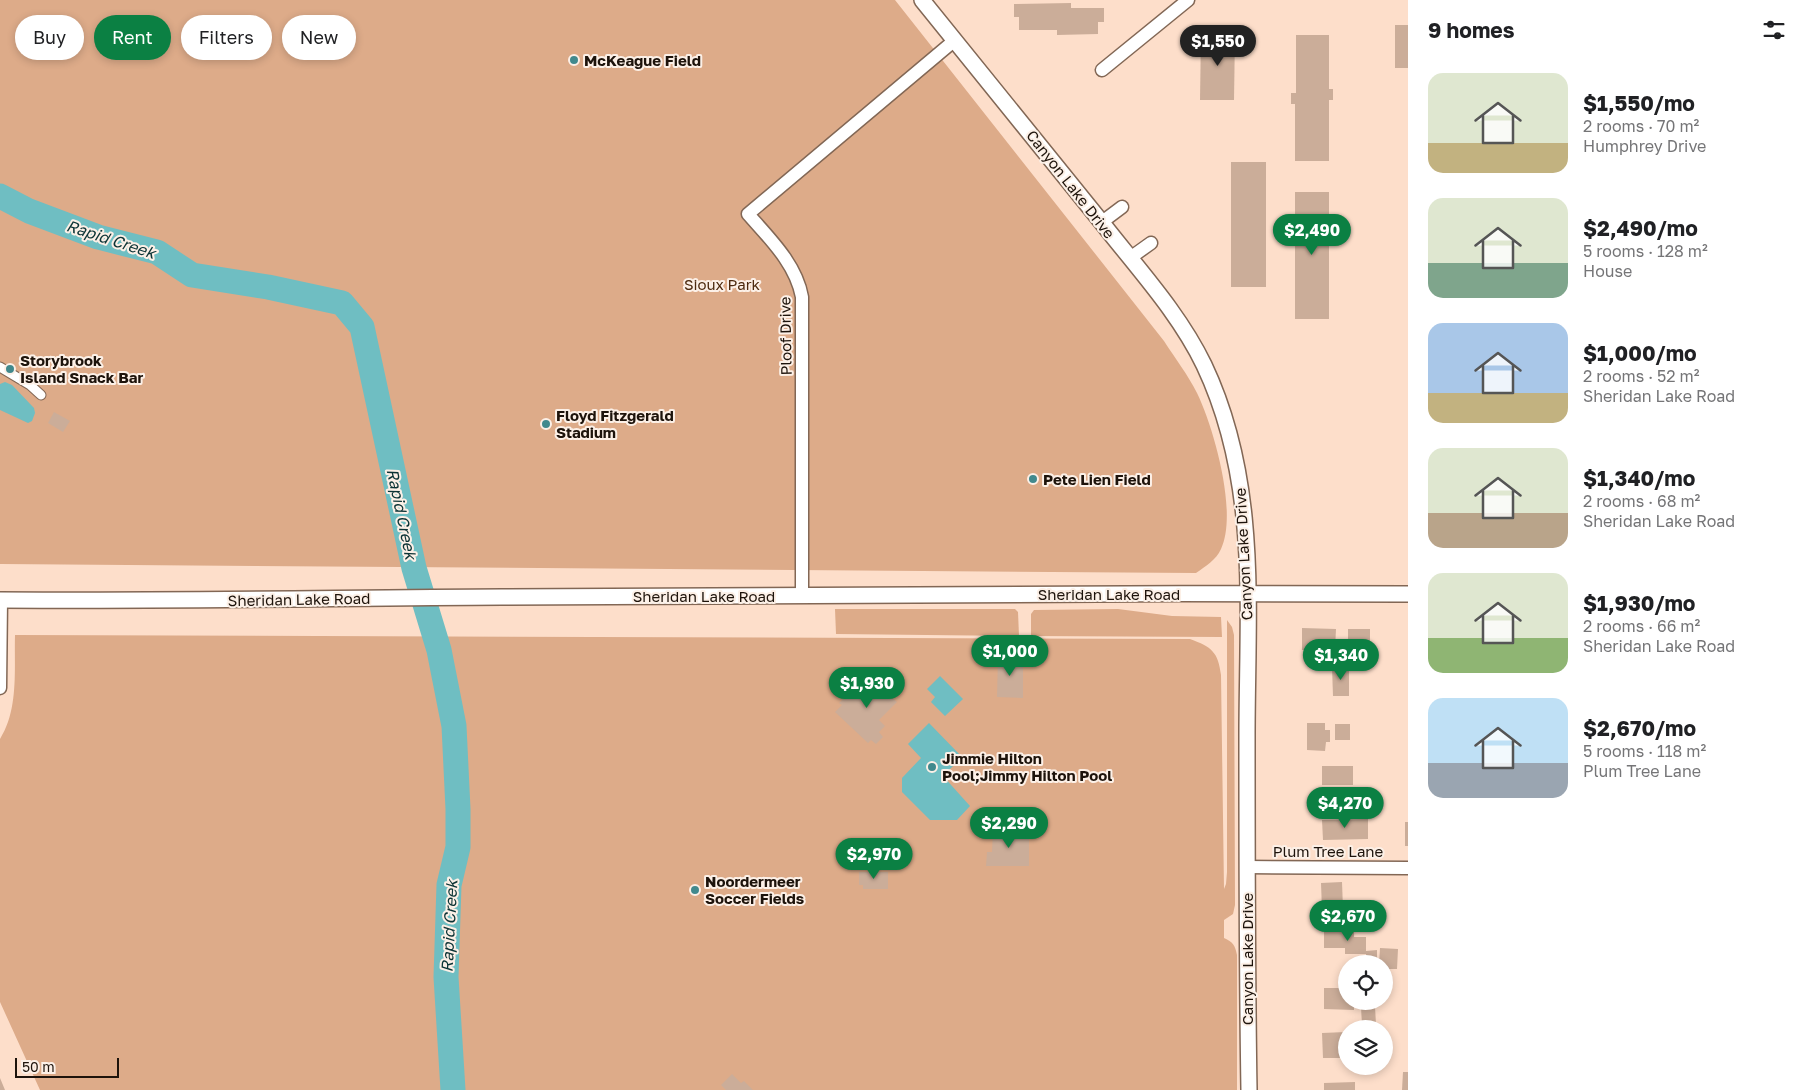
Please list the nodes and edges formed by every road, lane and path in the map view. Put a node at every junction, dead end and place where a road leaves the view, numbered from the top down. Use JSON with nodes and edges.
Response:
{"nodes":[{"id":1,"x":922,"y":0,"type":"edge"},
{"id":2,"x":1188,"y":0,"type":"edge"},
{"id":3,"x":955,"y":40,"type":"junction"},
{"id":4,"x":1102,"y":70,"type":"dead end"},
{"id":5,"x":1122,"y":207,"type":"dead end"},
{"id":6,"x":1102,"y":222,"type":"junction"},
{"id":7,"x":1150,"y":243,"type":"dead end"},
{"id":8,"x":1130,"y":258,"type":"junction"},
{"id":9,"x":0,"y":367,"type":"edge"},
{"id":10,"x":41,"y":394,"type":"dead end"},
{"id":11,"x":1247,"y":594,"type":"junction"},
{"id":12,"x":1408,"y":594,"type":"edge"},
{"id":13,"x":802,"y":596,"type":"junction"},
{"id":14,"x":1,"y":600,"type":"edge"},
{"id":15,"x":0,"y":688,"type":"edge"},
{"id":16,"x":1247,"y":867,"type":"junction"},
{"id":17,"x":1408,"y":868,"type":"edge"},
{"id":18,"x":1249,"y":1090,"type":"edge"}],
"edges":[{"from":1,"to":3,"type":"street","name":"Canyon Lake Drive"},
{"from":2,"to":4,"type":"street"},
{"from":3,"to":6,"type":"street","name":"Canyon Lake Drive"},
{"from":3,"to":13,"type":"street","name":"Ploof Drive"},
{"from":5,"to":6,"type":"street"},
{"from":6,"to":8,"type":"street","name":"Canyon Lake Drive"},
{"from":7,"to":8,"type":"street"},
{"from":8,"to":11,"type":"street","name":"Canyon Lake Drive"},
{"from":9,"to":10,"type":"street"},
{"from":11,"to":12,"type":"street","name":"Sheridan Lake Road"},
{"from":11,"to":13,"type":"street","name":"Sheridan Lake Road"},
{"from":11,"to":16,"type":"street","name":"Canyon Lake Drive"},
{"from":13,"to":14,"type":"street","name":"Sheridan Lake Road"},
{"from":14,"to":15,"type":"street"},
{"from":16,"to":17,"type":"street","name":"Plum Tree Lane"},
{"from":16,"to":18,"type":"street","name":"Canyon Lake Drive"}]}
